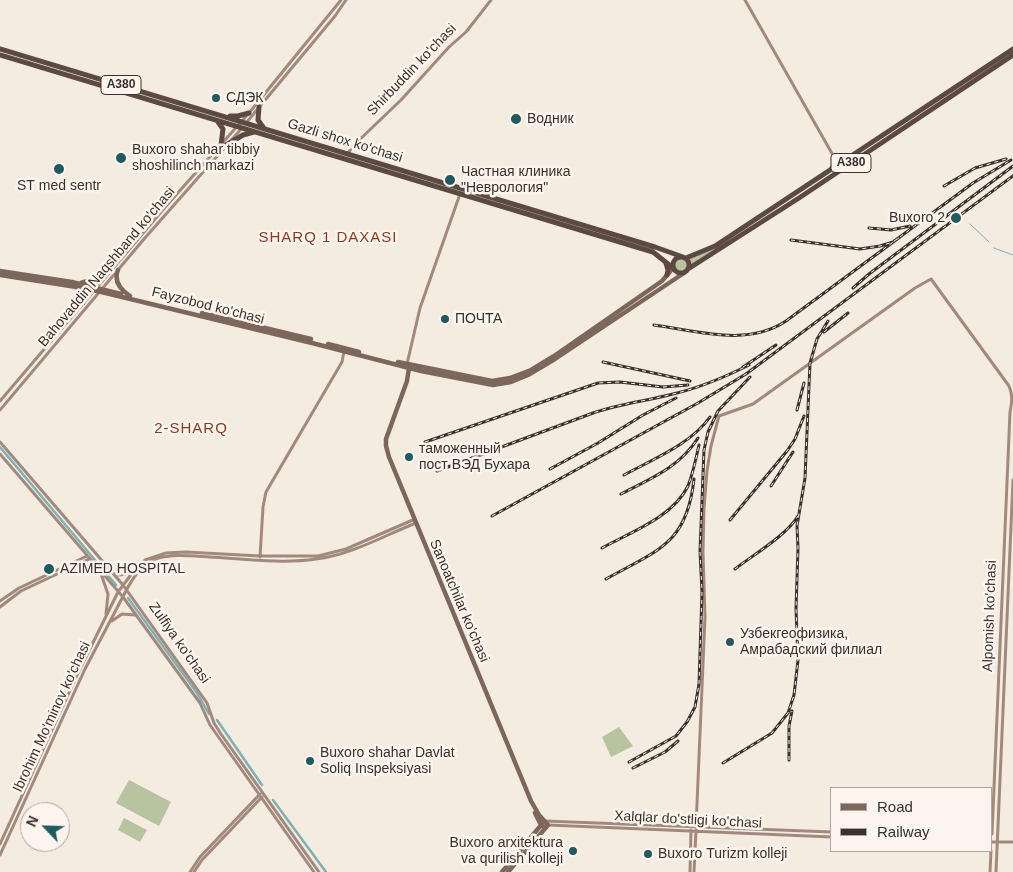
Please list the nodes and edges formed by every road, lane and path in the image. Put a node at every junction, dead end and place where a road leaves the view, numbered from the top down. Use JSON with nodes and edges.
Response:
{"nodes":[{"id":1,"x":341,"y":0,"type":"edge"},
{"id":2,"x":346,"y":0,"type":"edge"},
{"id":3,"x":492,"y":0,"type":"edge"},
{"id":4,"x":745,"y":0,"type":"edge"},
{"id":5,"x":0,"y":49,"type":"edge"},
{"id":6,"x":1013,"y":49,"type":"edge"},
{"id":7,"x":0,"y":55,"type":"edge"},
{"id":8,"x":1013,"y":55,"type":"edge"},
{"id":9,"x":259,"y":107,"type":"junction"},
{"id":10,"x":249,"y":113,"type":"junction"},
{"id":11,"x":226,"y":117,"type":"junction"},
{"id":12,"x":216,"y":120,"type":"junction"},
{"id":13,"x":242,"y":124,"type":"junction"},
{"id":14,"x":905,"y":124,"type":"junction"},
{"id":15,"x":266,"y":129,"type":"junction"},
{"id":16,"x":257,"y":132,"type":"junction"},
{"id":17,"x":223,"y":145,"type":"junction"},
{"id":18,"x":347,"y":154,"type":"junction"},
{"id":19,"x":834,"y":157,"type":"junction"},
{"id":20,"x":848,"y":158,"type":"junction"},
{"id":21,"x":832,"y":169,"type":"junction"},
{"id":22,"x":461,"y":194,"type":"junction"},
{"id":23,"x":176,"y":198,"type":"junction"},
{"id":24,"x":167,"y":205,"type":"junction"},
{"id":25,"x":171,"y":208,"type":"junction"},
{"id":26,"x":684,"y":257,"type":"junction"},
{"id":27,"x":663,"y":258,"type":"junction"},
{"id":28,"x":673,"y":268,"type":"junction"},
{"id":29,"x":116,"y":269,"type":"junction"},
{"id":30,"x":0,"y":271,"type":"edge"},
{"id":31,"x":686,"y":271,"type":"junction"},
{"id":32,"x":0,"y":275,"type":"edge"},
{"id":33,"x":667,"y":275,"type":"junction"},
{"id":34,"x":79,"y":283,"type":"junction"},
{"id":35,"x":74,"y":287,"type":"junction"},
{"id":36,"x":98,"y":289,"type":"junction"},
{"id":37,"x":130,"y":296,"type":"junction"},
{"id":38,"x":82,"y":303,"type":"junction"},
{"id":39,"x":593,"y":330,"type":"junction"},
{"id":40,"x":344,"y":350,"type":"junction"},
{"id":41,"x":409,"y":367,"type":"junction"},
{"id":42,"x":422,"y":369,"type":"junction"},
{"id":43,"x":407,"y":378,"type":"junction"},
{"id":44,"x":1013,"y":399,"type":"edge"},
{"id":45,"x":0,"y":401,"type":"edge"},
{"id":46,"x":0,"y":410,"type":"edge"},
{"id":47,"x":0,"y":442,"type":"edge"},
{"id":48,"x":0,"y":454,"type":"edge"},
{"id":49,"x":1013,"y":480,"type":"edge"},
{"id":50,"x":415,"y":521,"type":"junction"},
{"id":51,"x":88,"y":557,"type":"junction"},
{"id":52,"x":260,"y":558,"type":"junction"},
{"id":53,"x":100,"y":571,"type":"junction"},
{"id":54,"x":133,"y":572,"type":"junction"},
{"id":55,"x":112,"y":573,"type":"junction"},
{"id":56,"x":122,"y":585,"type":"junction"},
{"id":57,"x":20,"y":589,"type":"junction"},
{"id":58,"x":126,"y":590,"type":"junction"},
{"id":59,"x":118,"y":592,"type":"junction"},
{"id":60,"x":123,"y":597,"type":"junction"},
{"id":61,"x":0,"y":601,"type":"edge"},
{"id":62,"x":0,"y":607,"type":"edge"},
{"id":63,"x":136,"y":616,"type":"junction"},
{"id":64,"x":105,"y":619,"type":"junction"},
{"id":65,"x":109,"y":623,"type":"junction"},
{"id":66,"x":81,"y":667,"type":"junction"},
{"id":67,"x":85,"y":669,"type":"junction"},
{"id":68,"x":262,"y":795,"type":"junction"},
{"id":69,"x":993,"y":811,"type":"edge"},
{"id":70,"x":544,"y":825,"type":"junction"},
{"id":71,"x":696,"y":828,"type":"junction"},
{"id":72,"x":691,"y":829,"type":"junction"},
{"id":73,"x":830,"y":832,"type":"edge"},
{"id":74,"x":830,"y":837,"type":"edge"},
{"id":75,"x":993,"y":841,"type":"edge"},
{"id":76,"x":997,"y":841,"type":"junction"},
{"id":77,"x":1013,"y":842,"type":"edge"},
{"id":78,"x":0,"y":844,"type":"edge"},
{"id":79,"x":991,"y":852,"type":"edge"},
{"id":80,"x":0,"y":855,"type":"edge"},
{"id":81,"x":312,"y":867,"type":"junction"},
{"id":82,"x":192,"y":872,"type":"edge"},
{"id":83,"x":314,"y":872,"type":"edge"},
{"id":84,"x":319,"y":872,"type":"edge"},
{"id":85,"x":502,"y":872,"type":"edge"},
{"id":86,"x":508,"y":872,"type":"edge"},
{"id":87,"x":690,"y":872,"type":"edge"},
{"id":88,"x":694,"y":872,"type":"edge"},
{"id":89,"x":990,"y":872,"type":"edge"},
{"id":90,"x":996,"y":872,"type":"edge"}],
"edges":[{"from":1,"to":10,"type":"main road","name":"Bahovaddin Naqshband ko'chasi"},
{"from":2,"to":9,"type":"main road","name":"Bahovaddin Naqshband ko'chasi"},
{"from":3,"to":18,"type":"main road","name":"Shirbuddin ko'chasi"},
{"from":4,"to":19,"type":"main road"},
{"from":5,"to":11,"type":"highway","name":"Gazli shox ko'chasi","number":"A380"},
{"from":6,"to":14,"type":"highway","number":"A380"},
{"from":7,"to":12,"type":"highway","name":"Gazli shox ko'chasi","number":"A380"},
{"from":8,"to":14,"type":"highway","number":"A380"},
{"from":9,"to":13,"type":"main road","name":"Bahovaddin Naqshband ko'chasi"},
{"from":9,"to":15,"type":"highway"},
{"from":10,"to":11,"type":"highway"},
{"from":10,"to":13,"type":"main road","name":"Bahovaddin Naqshband ko'chasi"},
{"from":11,"to":13,"type":"highway","name":"Gazli shox ko'chasi","number":"A380"},
{"from":12,"to":13,"type":"highway","name":"Gazli shox ko'chasi","number":"A380"},
{"from":12,"to":17,"type":"highway"},
{"from":13,"to":15,"type":"highway","name":"Gazli shox ko'chasi","number":"A380"},
{"from":13,"to":16,"type":"highway","name":"Gazli shox ko'chasi","number":"A380"},
{"from":13,"to":17,"type":"main road","name":"Bahovaddin Naqshband ko'chasi"},
{"from":14,"to":20,"type":"highway","number":"A380"},
{"from":14,"to":31,"type":"highway","number":"A380"},
{"from":15,"to":18,"type":"highway","name":"Gazli shox ko'chasi","number":"A380"},
{"from":16,"to":17,"type":"highway"},
{"from":16,"to":22,"type":"highway","name":"Gazli shox ko'chasi","number":"A380"},
{"from":17,"to":23,"type":"main road","name":"Bahovaddin Naqshband ko'chasi"},
{"from":18,"to":26,"type":"highway","name":"Gazli shox ko'chasi","number":"A380"},
{"from":19,"to":20,"type":"highway"},
{"from":19,"to":21,"type":"highway"},
{"from":20,"to":21,"type":"highway","number":"A380"},
{"from":21,"to":26,"type":"highway","number":"A380"},
{"from":22,"to":27,"type":"highway","name":"Gazli shox ko'chasi","number":"A380"},
{"from":22,"to":41,"type":"main road"},
{"from":23,"to":24,"type":"main road","name":"Bahovaddin Naqshband ko'chasi"},
{"from":23,"to":25,"type":"main road","name":"Bahovaddin Naqshband ko'chasi"},
{"from":24,"to":25,"type":"main road"},
{"from":24,"to":29,"type":"main road","name":"Bahovaddin Naqshband ko'chasi"},
{"from":25,"to":29,"type":"main road","name":"Bahovaddin Naqshband ko'chasi"},
{"from":26,"to":28,"type":"highway"},
{"from":26,"to":31,"type":"highway"},
{"from":27,"to":28,"type":"highway","name":"Gazli shox ko'chasi","number":"A380"},
{"from":27,"to":33,"type":"highway"},
{"from":28,"to":31,"type":"highway"},
{"from":28,"to":33,"type":"main road"},
{"from":29,"to":34,"type":"main road"},
{"from":29,"to":36,"type":"main road","name":"Bahovaddin Naqshband ko'chasi"},
{"from":29,"to":37,"type":"main road"},
{"from":30,"to":34,"type":"main road","name":"Fayzobod ko'chasi"},
{"from":31,"to":39,"type":"main road"},
{"from":32,"to":35,"type":"main road","name":"Fayzobod ko'chasi"},
{"from":33,"to":39,"type":"main road"},
{"from":34,"to":36,"type":"main road","name":"Fayzobod ko'chasi"},
{"from":35,"to":36,"type":"main road","name":"Fayzobod ko'chasi"},
{"from":35,"to":38,"type":"main road"},
{"from":36,"to":37,"type":"main road"},
{"from":36,"to":38,"type":"main road","name":"Bahovaddin Naqshband ko'chasi"},
{"from":36,"to":40,"type":"main road","name":"Fayzobod ko'chasi"},
{"from":36,"to":46,"type":"main road","name":"Bahovaddin Naqshband ko'chasi"},
{"from":37,"to":40,"type":"main road"},
{"from":38,"to":45,"type":"main road","name":"Bahovaddin Naqshband ko'chasi"},
{"from":39,"to":42,"type":"main road"},
{"from":40,"to":41,"type":"main road","name":"Fayzobod ko'chasi"},
{"from":40,"to":52,"type":"main road"},
{"from":41,"to":42,"type":"main road"},
{"from":41,"to":42,"type":"main road"},
{"from":41,"to":43,"type":"main road","name":"Sanoatchilar ko'chasi"},
{"from":41,"to":43,"type":"main road"},
{"from":42,"to":43,"type":"main road"},
{"from":43,"to":50,"type":"main road","name":"Sanoatchilar ko'chasi"},
{"from":44,"to":69,"type":"main road","name":"Alpomish ko'chasi"},
{"from":44,"to":71,"type":"main road","name":"Alpomish ko'chasi"},
{"from":47,"to":55,"type":"main road","name":"Zulfiya ko'chasi"},
{"from":48,"to":51,"type":"main road","name":"Zulfiya ko'chasi"},
{"from":49,"to":76,"type":"main road","name":"Alpomish ko'chasi"},
{"from":50,"to":52,"type":"main road"},
{"from":50,"to":70,"type":"main road","name":"Sanoatchilar ko'chasi"},
{"from":51,"to":53,"type":"main road","name":"Zulfiya ko'chasi"},
{"from":51,"to":57,"type":"main road"},
{"from":52,"to":54,"type":"main road","name":"Ibrohim Mo'minov ko'chasi"},
{"from":52,"to":58,"type":"main road","name":"Ibrohim Mo'minov ko'chasi"},
{"from":53,"to":59,"type":"main road","name":"Zulfiya ko'chasi"},
{"from":53,"to":64,"type":"main road"},
{"from":54,"to":55,"type":"main road"},
{"from":54,"to":56,"type":"main road","name":"Ibrohim Mo'minov ko'chasi"},
{"from":55,"to":56,"type":"main road","name":"Zulfiya ko'chasi"},
{"from":56,"to":58,"type":"main road","name":"Zulfiya ko'chasi"},
{"from":56,"to":59,"type":"main road","name":"Ibrohim Mo'minov ko'chasi"},
{"from":57,"to":61,"type":"main road"},
{"from":57,"to":62,"type":"main road"},
{"from":58,"to":60,"type":"main road","name":"Ibrohim Mo'minov ko'chasi"},
{"from":58,"to":68,"type":"main road","name":"Zulfiya ko'chasi"},
{"from":59,"to":60,"type":"main road","name":"Zulfiya ko'chasi"},
{"from":59,"to":64,"type":"main road","name":"Ibrohim Mo'minov ko'chasi"},
{"from":60,"to":63,"type":"main road","name":"Zulfiya ko'chasi"},
{"from":60,"to":65,"type":"main road","name":"Ibrohim Mo'minov ko'chasi"},
{"from":63,"to":65,"type":"main road"},
{"from":63,"to":68,"type":"main road","name":"Zulfiya ko'chasi"},
{"from":64,"to":66,"type":"main road","name":"Ibrohim Mo'minov ko'chasi"},
{"from":65,"to":67,"type":"main road","name":"Ibrohim Mo'minov ko'chasi"},
{"from":66,"to":67,"type":"main road"},
{"from":66,"to":78,"type":"main road","name":"Ibrohim Mo'minov ko'chasi"},
{"from":67,"to":80,"type":"main road","name":"Ibrohim Mo'minov ko'chasi"},
{"from":68,"to":81,"type":"main road","name":"Zulfiya ko'chasi"},
{"from":68,"to":82,"type":"main road"},
{"from":70,"to":72,"type":"main road","name":"Xalqlar do'stligi ko'chasi"},
{"from":70,"to":85,"type":"main road"},
{"from":70,"to":86,"type":"main road"},
{"from":71,"to":72,"type":"main road","name":"Xalqlar do'stligi ko'chasi"},
{"from":71,"to":73,"type":"main road","name":"Xalqlar do'stligi ko'chasi"},
{"from":71,"to":74,"type":"main road","name":"Xalqlar do'stligi ko'chasi"},
{"from":71,"to":88,"type":"main road"},
{"from":72,"to":87,"type":"main road"},
{"from":75,"to":76,"type":"main road"},
{"from":76,"to":77,"type":"main road"},
{"from":76,"to":90,"type":"main road","name":"Alpomish ko'chasi"},
{"from":79,"to":89,"type":"main road"},
{"from":81,"to":83,"type":"main road","name":"Zulfiya ko'chasi"},
{"from":81,"to":84,"type":"main road","name":"Zulfiya ko'chasi"}]}
